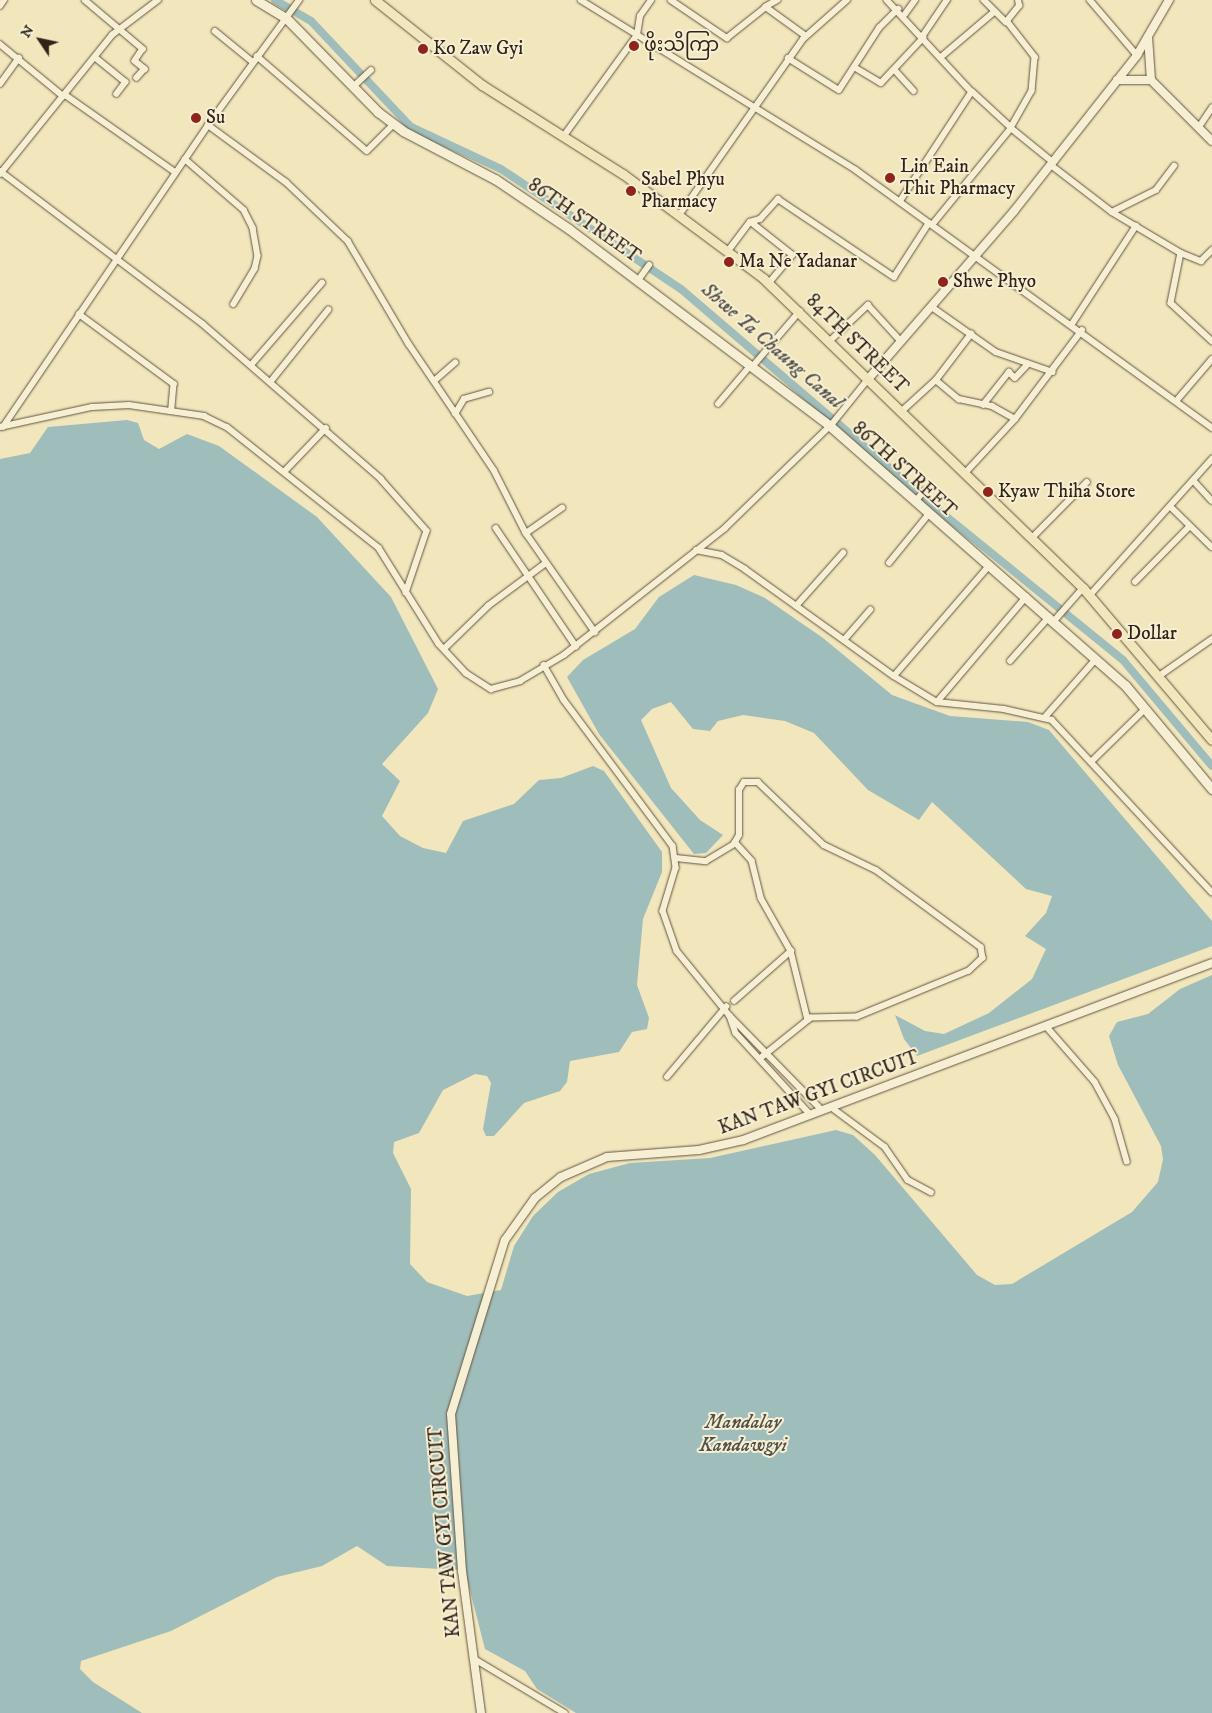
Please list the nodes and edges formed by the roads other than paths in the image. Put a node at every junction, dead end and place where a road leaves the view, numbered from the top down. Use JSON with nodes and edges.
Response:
{"nodes":[{"id":1,"x":4,"y":0,"type":"edge"},
{"id":2,"x":85,"y":0,"type":"edge"},
{"id":3,"x":158,"y":0,"type":"edge"},
{"id":4,"x":256,"y":0,"type":"edge"},
{"id":5,"x":375,"y":0,"type":"edge"},
{"id":6,"x":581,"y":0,"type":"edge"},
{"id":7,"x":651,"y":0,"type":"edge"},
{"id":8,"x":671,"y":0,"type":"edge"},
{"id":9,"x":778,"y":0,"type":"edge"},
{"id":10,"x":847,"y":0,"type":"edge"},
{"id":11,"x":887,"y":0,"type":"edge"},
{"id":12,"x":915,"y":0,"type":"edge"},
{"id":13,"x":947,"y":0,"type":"edge"},
{"id":14,"x":984,"y":0,"type":"edge"},
{"id":15,"x":1018,"y":0,"type":"edge"},
{"id":16,"x":1090,"y":0,"type":"edge"},
{"id":17,"x":1169,"y":0,"type":"edge"},
{"id":18,"x":298,"y":2,"type":"edge"},
{"id":19,"x":0,"y":6,"type":"edge"},
{"id":20,"x":766,"y":7,"type":"junction"},
{"id":21,"x":898,"y":9,"type":"junction"},
{"id":22,"x":994,"y":12,"type":"junction"},
{"id":23,"x":904,"y":14,"type":"junction"},
{"id":24,"x":287,"y":16,"type":"junction"},
{"id":25,"x":1007,"y":21,"type":"junction"},
{"id":26,"x":120,"y":29,"type":"junction"},
{"id":27,"x":214,"y":31,"type":"dead end"},
{"id":28,"x":637,"y":35,"type":"junction"},
{"id":29,"x":806,"y":36,"type":"junction"},
{"id":30,"x":1148,"y":37,"type":"junction"},
{"id":31,"x":923,"y":38,"type":"junction"},
{"id":32,"x":0,"y":44,"type":"edge"},
{"id":33,"x":1137,"y":54,"type":"junction"},
{"id":34,"x":257,"y":56,"type":"junction"},
{"id":35,"x":941,"y":57,"type":"junction"},
{"id":36,"x":19,"y":58,"type":"junction"},
{"id":37,"x":96,"y":58,"type":"junction"},
{"id":38,"x":788,"y":58,"type":"junction"},
{"id":39,"x":253,"y":62,"type":"junction"},
{"id":40,"x":856,"y":68,"type":"junction"},
{"id":41,"x":372,"y":70,"type":"dead end"},
{"id":42,"x":894,"y":70,"type":"junction"},
{"id":43,"x":137,"y":78,"type":"dead end"},
{"id":44,"x":1117,"y":80,"type":"junction"},
{"id":45,"x":1151,"y":80,"type":"junction"},
{"id":46,"x":0,"y":84,"type":"edge"},
{"id":47,"x":357,"y":84,"type":"junction"},
{"id":48,"x":914,"y":91,"type":"dead end"},
{"id":49,"x":972,"y":92,"type":"junction"},
{"id":50,"x":117,"y":94,"type":"dead end"},
{"id":51,"x":65,"y":96,"type":"junction"},
{"id":52,"x":752,"y":107,"type":"junction"},
{"id":53,"x":1212,"y":108,"type":"edge"},
{"id":54,"x":394,"y":124,"type":"junction"},
{"id":55,"x":208,"y":125,"type":"junction"},
{"id":56,"x":1198,"y":127,"type":"junction"},
{"id":57,"x":1012,"y":128,"type":"junction"},
{"id":58,"x":562,"y":138,"type":"junction"},
{"id":59,"x":1212,"y":141,"type":"edge"},
{"id":60,"x":184,"y":159,"type":"junction"},
{"id":61,"x":1052,"y":163,"type":"junction"},
{"id":62,"x":1174,"y":166,"type":"dead end"},
{"id":63,"x":175,"y":172,"type":"junction"},
{"id":64,"x":1,"y":173,"type":"edge"},
{"id":65,"x":900,"y":202,"type":"junction"},
{"id":66,"x":1112,"y":212,"type":"junction"},
{"id":67,"x":680,"y":214,"type":"junction"},
{"id":68,"x":750,"y":222,"type":"junction"},
{"id":69,"x":930,"y":224,"type":"junction"},
{"id":70,"x":1136,"y":226,"type":"junction"},
{"id":71,"x":728,"y":250,"type":"junction"},
{"id":72,"x":1212,"y":250,"type":"edge"},
{"id":73,"x":1180,"y":253,"type":"junction"},
{"id":74,"x":118,"y":258,"type":"junction"},
{"id":75,"x":976,"y":258,"type":"junction"},
{"id":76,"x":649,"y":265,"type":"dead end"},
{"id":77,"x":638,"y":279,"type":"junction"},
{"id":78,"x":322,"y":283,"type":"dead end"},
{"id":79,"x":769,"y":284,"type":"junction"},
{"id":80,"x":234,"y":304,"type":"dead end"},
{"id":81,"x":932,"y":307,"type":"junction"},
{"id":82,"x":328,"y":310,"type":"dead end"},
{"id":83,"x":800,"y":312,"type":"junction"},
{"id":84,"x":79,"y":314,"type":"junction"},
{"id":85,"x":1072,"y":324,"type":"junction"},
{"id":86,"x":1082,"y":330,"type":"junction"},
{"id":87,"x":971,"y":334,"type":"junction"},
{"id":88,"x":831,"y":340,"type":"junction"},
{"id":89,"x":900,"y":340,"type":"junction"},
{"id":90,"x":1212,"y":341,"type":"edge"},
{"id":91,"x":1212,"y":359,"type":"edge"},
{"id":92,"x":455,"y":363,"type":"dead end"},
{"id":93,"x":252,"y":364,"type":"junction"},
{"id":94,"x":754,"y":364,"type":"junction"},
{"id":95,"x":1028,"y":364,"type":"junction"},
{"id":96,"x":1053,"y":372,"type":"junction"},
{"id":97,"x":869,"y":378,"type":"junction"},
{"id":98,"x":272,"y":380,"type":"junction"},
{"id":99,"x":936,"y":380,"type":"junction"},
{"id":100,"x":434,"y":381,"type":"junction"},
{"id":101,"x":489,"y":392,"type":"dead end"},
{"id":102,"x":1178,"y":399,"type":"junction"},
{"id":103,"x":718,"y":404,"type":"dead end"},
{"id":104,"x":983,"y":404,"type":"junction"},
{"id":105,"x":172,"y":409,"type":"junction"},
{"id":106,"x":903,"y":410,"type":"junction"},
{"id":107,"x":455,"y":414,"type":"junction"},
{"id":108,"x":1014,"y":419,"type":"junction"},
{"id":109,"x":831,"y":425,"type":"junction"},
{"id":110,"x":2,"y":427,"type":"edge"},
{"id":111,"x":326,"y":428,"type":"junction"},
{"id":112,"x":1212,"y":428,"type":"edge"},
{"id":113,"x":1212,"y":460,"type":"edge"},
{"id":114,"x":285,"y":471,"type":"junction"},
{"id":115,"x":966,"y":472,"type":"junction"},
{"id":116,"x":1087,"y":482,"type":"dead end"},
{"id":117,"x":1195,"y":482,"type":"junction"},
{"id":118,"x":923,"y":492,"type":"dead end"},
{"id":119,"x":917,"y":500,"type":"junction"},
{"id":120,"x":1212,"y":501,"type":"edge"},
{"id":121,"x":1171,"y":506,"type":"junction"},
{"id":122,"x":562,"y":508,"type":"dead end"},
{"id":123,"x":929,"y":514,"type":"junction"},
{"id":124,"x":1190,"y":526,"type":"junction"},
{"id":125,"x":496,"y":528,"type":"dead end"},
{"id":126,"x":526,"y":533,"type":"junction"},
{"id":127,"x":1032,"y":538,"type":"junction"},
{"id":128,"x":1212,"y":547,"type":"edge"},
{"id":129,"x":696,"y":550,"type":"junction"},
{"id":130,"x":843,"y":553,"type":"dead end"},
{"id":131,"x":546,"y":563,"type":"junction"},
{"id":132,"x":888,"y":563,"type":"dead end"},
{"id":133,"x":989,"y":566,"type":"junction"},
{"id":134,"x":528,"y":574,"type":"junction"},
{"id":135,"x":1135,"y":582,"type":"dead end"},
{"id":136,"x":1086,"y":592,"type":"junction"},
{"id":137,"x":406,"y":593,"type":"junction"},
{"id":138,"x":1026,"y":597,"type":"junction"},
{"id":139,"x":796,"y":606,"type":"junction"},
{"id":140,"x":870,"y":610,"type":"dead end"},
{"id":141,"x":1054,"y":618,"type":"junction"},
{"id":142,"x":595,"y":632,"type":"junction"},
{"id":143,"x":1212,"y":639,"type":"edge"},
{"id":144,"x":844,"y":640,"type":"junction"},
{"id":145,"x":576,"y":646,"type":"junction"},
{"id":146,"x":444,"y":649,"type":"junction"},
{"id":147,"x":1096,"y":659,"type":"junction"},
{"id":148,"x":1010,"y":661,"type":"dead end"},
{"id":149,"x":544,"y":665,"type":"junction"},
{"id":150,"x":894,"y":676,"type":"junction"},
{"id":151,"x":1159,"y":676,"type":"junction"},
{"id":152,"x":937,"y":702,"type":"junction"},
{"id":153,"x":1145,"y":709,"type":"junction"},
{"id":154,"x":1045,"y":717,"type":"junction"},
{"id":155,"x":1212,"y":740,"type":"edge"},
{"id":156,"x":1093,"y":760,"type":"junction"},
{"id":157,"x":1212,"y":789,"type":"edge"},
{"id":158,"x":735,"y":842,"type":"junction"},
{"id":159,"x":676,"y":858,"type":"junction"},
{"id":160,"x":1212,"y":892,"type":"edge"},
{"id":161,"x":791,"y":951,"type":"junction"},
{"id":162,"x":1212,"y":964,"type":"edge"},
{"id":163,"x":734,"y":1001,"type":"dead end"},
{"id":164,"x":726,"y":1007,"type":"junction"},
{"id":165,"x":730,"y":1016,"type":"junction"},
{"id":166,"x":808,"y":1020,"type":"junction"},
{"id":167,"x":1047,"y":1027,"type":"junction"},
{"id":168,"x":768,"y":1053,"type":"junction"},
{"id":169,"x":760,"y":1059,"type":"junction"},
{"id":170,"x":667,"y":1077,"type":"dead end"},
{"id":171,"x":831,"y":1107,"type":"junction"},
{"id":172,"x":822,"y":1110,"type":"junction"},
{"id":173,"x":811,"y":1115,"type":"junction"},
{"id":174,"x":1127,"y":1161,"type":"dead end"},
{"id":175,"x":931,"y":1192,"type":"dead end"},
{"id":176,"x":473,"y":1658,"type":"junction"},
{"id":177,"x":481,"y":1713,"type":"edge"},
{"id":178,"x":565,"y":1713,"type":"edge"}],
"edges":[{"from":1,"to":19,"type":"street"},
{"from":2,"to":26,"type":"street"},
{"from":3,"to":26,"type":"street"},
{"from":4,"to":24,"type":"main road","name":"86TH STREET"},
{"from":5,"to":58,"type":"main road","name":"84TH STREET"},
{"from":6,"to":28,"type":"street"},
{"from":7,"to":28,"type":"street"},
{"from":8,"to":20,"type":"street"},
{"from":9,"to":20,"type":"street"},
{"from":10,"to":29,"type":"street"},
{"from":11,"to":21,"type":"street"},
{"from":12,"to":23,"type":"street"},
{"from":13,"to":31,"type":"street"},
{"from":14,"to":22,"type":"street"},
{"from":15,"to":25,"type":"street"},
{"from":16,"to":33,"type":"street"},
{"from":17,"to":30,"type":"street"},
{"from":18,"to":24,"type":"street"},
{"from":20,"to":29,"type":"street"},
{"from":21,"to":23,"type":"street"},
{"from":21,"to":40,"type":"street"},
{"from":22,"to":25,"type":"street"},
{"from":22,"to":35,"type":"street"},
{"from":23,"to":31,"type":"street"},
{"from":24,"to":34,"type":"street"},
{"from":24,"to":47,"type":"main road","name":"86TH STREET"},
{"from":25,"to":57,"type":"street"},
{"from":26,"to":37,"type":"street"},
{"from":26,"to":43,"type":"street"},
{"from":27,"to":39,"type":"street"},
{"from":28,"to":52,"type":"street"},
{"from":28,"to":58,"type":"street"},
{"from":29,"to":38,"type":"street"},
{"from":30,"to":33,"type":"street"},
{"from":30,"to":45,"type":"street"},
{"from":31,"to":35,"type":"street"},
{"from":31,"to":42,"type":"street"},
{"from":32,"to":36,"type":"street"},
{"from":33,"to":44,"type":"street"},
{"from":34,"to":39,"type":"street"},
{"from":34,"to":54,"type":"street"},
{"from":35,"to":49,"type":"street"},
{"from":36,"to":46,"type":"street"},
{"from":36,"to":51,"type":"street"},
{"from":37,"to":50,"type":"street"},
{"from":37,"to":51,"type":"street"},
{"from":38,"to":40,"type":"street"},
{"from":38,"to":52,"type":"street"},
{"from":39,"to":55,"type":"street"},
{"from":40,"to":42,"type":"street"},
{"from":41,"to":47,"type":"street"},
{"from":42,"to":48,"type":"street"},
{"from":44,"to":45,"type":"street"},
{"from":44,"to":61,"type":"street"},
{"from":45,"to":56,"type":"street"},
{"from":47,"to":54,"type":"main road","name":"86TH STREET"},
{"from":49,"to":57,"type":"street"},
{"from":49,"to":65,"type":"street"},
{"from":51,"to":63,"type":"street"},
{"from":51,"to":64,"type":"street"},
{"from":52,"to":65,"type":"street"},
{"from":52,"to":67,"type":"street"},
{"from":53,"to":56,"type":"street"},
{"from":54,"to":77,"type":"main road","name":"86TH STREET"},
{"from":55,"to":60,"type":"street"},
{"from":55,"to":100,"type":"street"},
{"from":56,"to":59,"type":"street"},
{"from":57,"to":61,"type":"street"},
{"from":57,"to":69,"type":"street"},
{"from":58,"to":67,"type":"main road","name":"84TH STREET"},
{"from":60,"to":63,"type":"street"},
{"from":60,"to":80,"type":"street"},
{"from":61,"to":66,"type":"street"},
{"from":61,"to":75,"type":"street"},
{"from":62,"to":66,"type":"street"},
{"from":63,"to":74,"type":"street"},
{"from":64,"to":74,"type":"street"},
{"from":65,"to":69,"type":"street"},
{"from":66,"to":70,"type":"street"},
{"from":67,"to":71,"type":"main road","name":"84TH STREET"},
{"from":68,"to":69,"type":"street"},
{"from":68,"to":71,"type":"street"},
{"from":68,"to":79,"type":"street"},
{"from":69,"to":75,"type":"street"},
{"from":70,"to":73,"type":"street"},
{"from":70,"to":85,"type":"street"},
{"from":71,"to":79,"type":"main road","name":"84TH STREET"},
{"from":72,"to":73,"type":"street"},
{"from":73,"to":90,"type":"street"},
{"from":74,"to":84,"type":"street"},
{"from":74,"to":93,"type":"street"},
{"from":75,"to":81,"type":"street"},
{"from":75,"to":85,"type":"street"},
{"from":76,"to":77,"type":"street"},
{"from":77,"to":94,"type":"main road","name":"86TH STREET"},
{"from":78,"to":93,"type":"street"},
{"from":79,"to":83,"type":"main road","name":"84TH STREET"},
{"from":81,"to":87,"type":"street"},
{"from":81,"to":89,"type":"street"},
{"from":82,"to":98,"type":"street"},
{"from":83,"to":88,"type":"main road","name":"84TH STREET"},
{"from":83,"to":94,"type":"street"},
{"from":84,"to":105,"type":"street"},
{"from":84,"to":110,"type":"street"},
{"from":85,"to":86,"type":"street"},
{"from":86,"to":96,"type":"street"},
{"from":86,"to":102,"type":"street"},
{"from":87,"to":95,"type":"street"},
{"from":87,"to":99,"type":"street"},
{"from":88,"to":89,"type":"street"},
{"from":88,"to":97,"type":"main road","name":"84TH STREET"},
{"from":89,"to":97,"type":"street"},
{"from":91,"to":102,"type":"street"},
{"from":92,"to":100,"type":"street"},
{"from":93,"to":98,"type":"street"},
{"from":94,"to":103,"type":"street"},
{"from":94,"to":109,"type":"main road","name":"86TH STREET"},
{"from":95,"to":96,"type":"street"},
{"from":95,"to":104,"type":"street"},
{"from":96,"to":108,"type":"street"},
{"from":97,"to":106,"type":"main road","name":"84TH STREET"},
{"from":97,"to":109,"type":"street"},
{"from":98,"to":111,"type":"street"},
{"from":99,"to":104,"type":"street"},
{"from":99,"to":106,"type":"street"},
{"from":100,"to":107,"type":"street"},
{"from":101,"to":107,"type":"street"},
{"from":102,"to":112,"type":"street"},
{"from":104,"to":108,"type":"street"},
{"from":105,"to":110,"type":"street"},
{"from":105,"to":114,"type":"street"},
{"from":106,"to":115,"type":"main road","name":"84TH STREET"},
{"from":107,"to":126,"type":"street"},
{"from":108,"to":115,"type":"street"},
{"from":109,"to":119,"type":"main road","name":"86TH STREET"},
{"from":109,"to":129,"type":"street"},
{"from":111,"to":114,"type":"street"},
{"from":111,"to":137,"type":"street"},
{"from":113,"to":117,"type":"street"},
{"from":114,"to":137,"type":"street"},
{"from":115,"to":127,"type":"main road","name":"84TH STREET"},
{"from":116,"to":127,"type":"street"},
{"from":117,"to":120,"type":"street"},
{"from":117,"to":121,"type":"street"},
{"from":118,"to":119,"type":"street"},
{"from":119,"to":123,"type":"main road","name":"86TH STREET"},
{"from":121,"to":124,"type":"street"},
{"from":121,"to":136,"type":"street"},
{"from":122,"to":126,"type":"street"},
{"from":123,"to":132,"type":"street"},
{"from":123,"to":133,"type":"main road","name":"86TH STREET"},
{"from":124,"to":128,"type":"street"},
{"from":124,"to":135,"type":"street"},
{"from":125,"to":134,"type":"street"},
{"from":126,"to":131,"type":"street"},
{"from":127,"to":136,"type":"main road","name":"84TH STREET"},
{"from":129,"to":139,"type":"street"},
{"from":129,"to":142,"type":"street"},
{"from":130,"to":139,"type":"street"},
{"from":131,"to":134,"type":"street"},
{"from":131,"to":142,"type":"street"},
{"from":133,"to":138,"type":"main road","name":"86TH STREET"},
{"from":133,"to":150,"type":"street"},
{"from":134,"to":145,"type":"street"},
{"from":134,"to":146,"type":"street"},
{"from":136,"to":141,"type":"street"},
{"from":136,"to":151,"type":"main road","name":"84TH STREET"},
{"from":137,"to":146,"type":"street"},
{"from":138,"to":141,"type":"main road","name":"86TH STREET"},
{"from":138,"to":152,"type":"street"},
{"from":139,"to":144,"type":"street"},
{"from":140,"to":144,"type":"street"},
{"from":141,"to":147,"type":"main road","name":"86TH STREET"},
{"from":141,"to":148,"type":"street"},
{"from":142,"to":145,"type":"street"},
{"from":143,"to":151,"type":"street"},
{"from":144,"to":150,"type":"street"},
{"from":145,"to":149,"type":"street"},
{"from":146,"to":149,"type":"street"},
{"from":147,"to":153,"type":"main road","name":"86TH STREET"},
{"from":147,"to":154,"type":"street"},
{"from":149,"to":159,"type":"street"},
{"from":150,"to":152,"type":"street"},
{"from":151,"to":155,"type":"main road","name":"84TH STREET"},
{"from":152,"to":154,"type":"street"},
{"from":153,"to":156,"type":"street"},
{"from":153,"to":157,"type":"main road","name":"86TH STREET"},
{"from":154,"to":156,"type":"street"},
{"from":156,"to":160,"type":"street"},
{"from":158,"to":159,"type":"street"},
{"from":158,"to":161,"type":"street"},
{"from":158,"to":166,"type":"street"},
{"from":159,"to":164,"type":"street"},
{"from":161,"to":163,"type":"street"},
{"from":161,"to":166,"type":"street"},
{"from":162,"to":167,"type":"street","name":"KAN TAW GYI CIRCUIT"},
{"from":164,"to":165,"type":"street"},
{"from":164,"to":170,"type":"street"},
{"from":165,"to":168,"type":"street"},
{"from":165,"to":169,"type":"street"},
{"from":166,"to":168,"type":"street"},
{"from":167,"to":171,"type":"street","name":"KAN TAW GYI CIRCUIT"},
{"from":167,"to":174,"type":"street"},
{"from":168,"to":169,"type":"street"},
{"from":168,"to":172,"type":"street"},
{"from":169,"to":173,"type":"street"},
{"from":171,"to":172,"type":"street","name":"KAN TAW GYI CIRCUIT"},
{"from":171,"to":175,"type":"street"},
{"from":172,"to":173,"type":"street","name":"KAN TAW GYI CIRCUIT"},
{"from":173,"to":176,"type":"street","name":"KAN TAW GYI CIRCUIT"},
{"from":176,"to":177,"type":"street","name":"KAN TAW GYI CIRCUIT"},
{"from":176,"to":178,"type":"street"}]}
